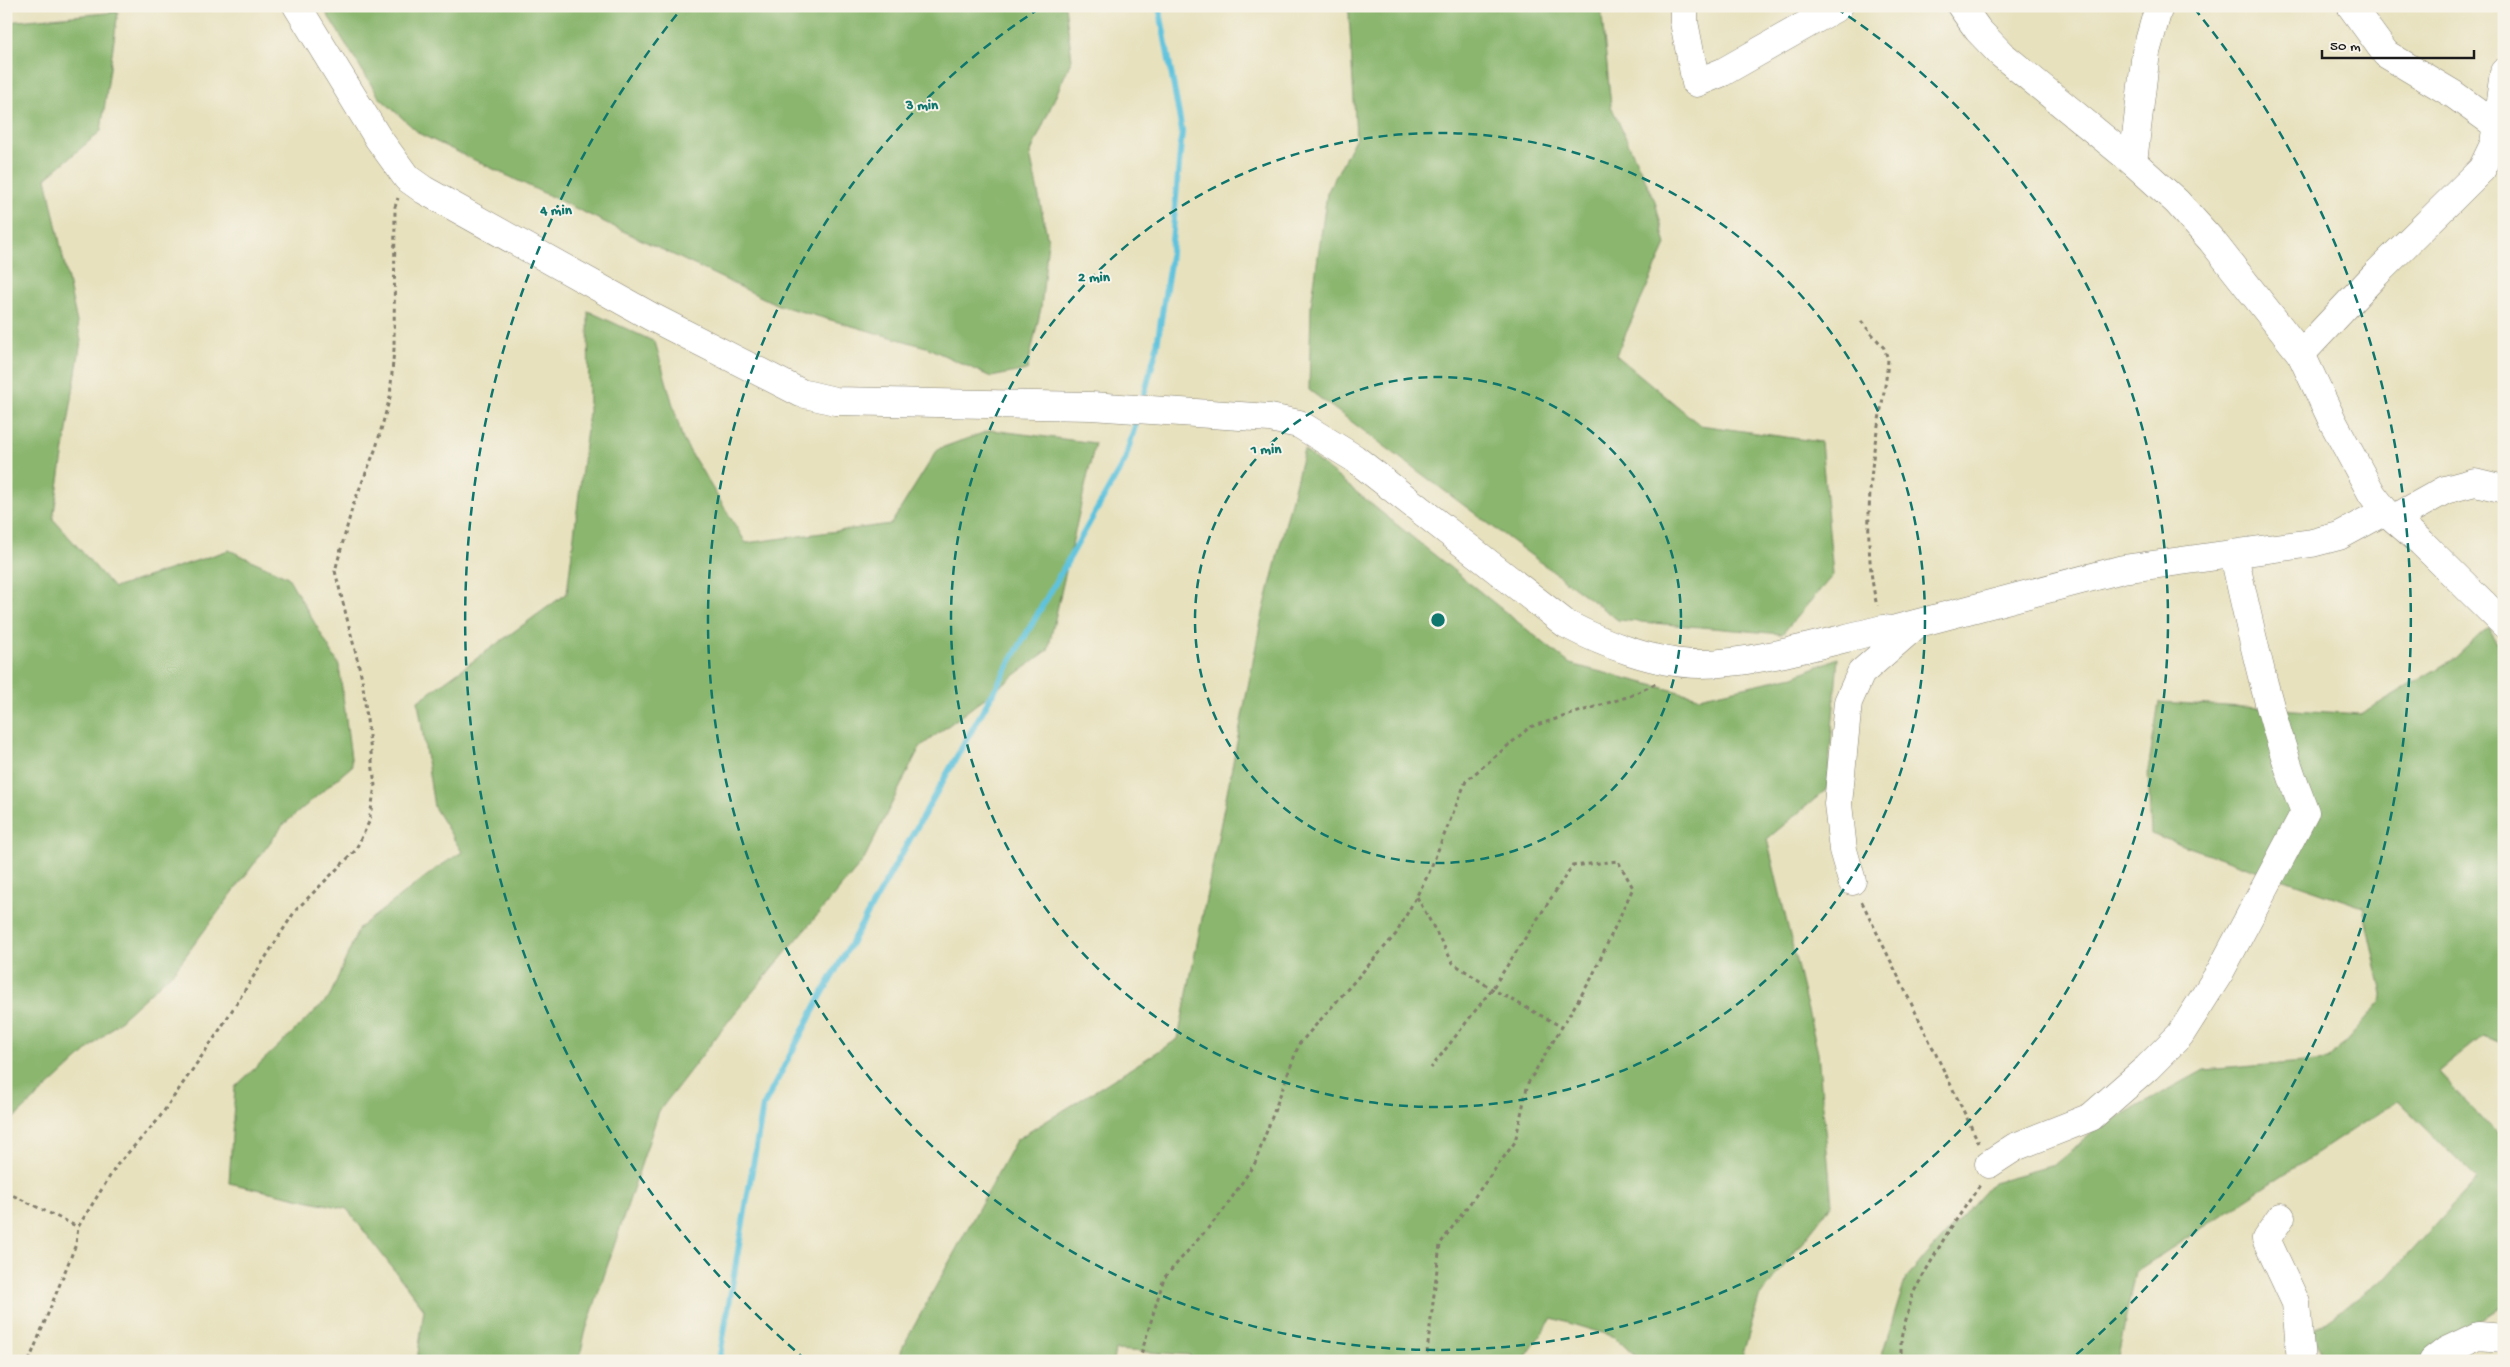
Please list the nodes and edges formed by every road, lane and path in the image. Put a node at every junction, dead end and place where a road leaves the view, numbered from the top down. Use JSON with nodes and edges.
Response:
{"nodes":[{"id":1,"x":297,"y":6,"type":"edge"},
{"id":2,"x":1684,"y":6,"type":"edge"},
{"id":3,"x":1839,"y":6,"type":"edge"},
{"id":4,"x":1961,"y":6,"type":"edge"},
{"id":5,"x":2159,"y":6,"type":"edge"},
{"id":6,"x":2351,"y":6,"type":"edge"},
{"id":7,"x":2504,"y":72,"type":"edge"},
{"id":8,"x":2498,"y":135,"type":"edge"},
{"id":9,"x":2133,"y":162,"type":"junction"},
{"id":10,"x":407,"y":178,"type":"junction"},
{"id":11,"x":1861,"y":321,"type":"dead end"},
{"id":12,"x":2301,"y":354,"type":"junction"},
{"id":13,"x":2504,"y":489,"type":"edge"},
{"id":14,"x":2390,"y":515,"type":"junction"},
{"id":15,"x":2234,"y":555,"type":"junction"},
{"id":16,"x":1920,"y":622,"type":"junction"},
{"id":17,"x":2504,"y":624,"type":"edge"},
{"id":18,"x":1883,"y":629,"type":"junction"},
{"id":19,"x":1664,"y":680,"type":"dead end"},
{"id":20,"x":1852,"y":881,"type":"joint"},
{"id":21,"x":1416,"y":897,"type":"junction"},
{"id":22,"x":1492,"y":989,"type":"junction"},
{"id":23,"x":1562,"y":1026,"type":"junction"},
{"id":24,"x":1431,"y":1068,"type":"dead end"},
{"id":25,"x":1989,"y":1164,"type":"junction"},
{"id":26,"x":6,"y":1192,"type":"edge"},
{"id":27,"x":2281,"y":1218,"type":"dead end"},
{"id":28,"x":78,"y":1227,"type":"junction"},
{"id":29,"x":2504,"y":1338,"type":"edge"},
{"id":30,"x":29,"y":1361,"type":"edge"},
{"id":31,"x":1139,"y":1361,"type":"edge"},
{"id":32,"x":1426,"y":1361,"type":"edge"},
{"id":33,"x":1901,"y":1361,"type":"edge"},
{"id":34,"x":2301,"y":1361,"type":"edge"},
{"id":35,"x":2433,"y":1361,"type":"edge"}],
"edges":[{"from":1,"to":10,"type":"street"},
{"from":2,"to":3,"type":"street"},
{"from":4,"to":9,"type":"street"},
{"from":5,"to":9,"type":"street"},
{"from":6,"to":8,"type":"street"},
{"from":7,"to":8,"type":"street"},
{"from":8,"to":12,"type":"street"},
{"from":9,"to":12,"type":"street"},
{"from":10,"to":18,"type":"street"},
{"from":10,"to":28,"type":"path"},
{"from":11,"to":18,"type":"path"},
{"from":12,"to":14,"type":"street"},
{"from":13,"to":14,"type":"street"},
{"from":14,"to":15,"type":"street"},
{"from":14,"to":17,"type":"street"},
{"from":15,"to":16,"type":"street"},
{"from":15,"to":25,"type":"street"},
{"from":16,"to":18,"type":"street"},
{"from":16,"to":20,"type":"street"},
{"from":19,"to":21,"type":"path"},
{"from":20,"to":25,"type":"path"},
{"from":21,"to":22,"type":"path"},
{"from":21,"to":31,"type":"path"},
{"from":22,"to":23,"type":"path"},
{"from":22,"to":23,"type":"path"},
{"from":22,"to":24,"type":"path"},
{"from":23,"to":32,"type":"path"},
{"from":25,"to":33,"type":"path"},
{"from":26,"to":28,"type":"path"},
{"from":27,"to":34,"type":"street"},
{"from":28,"to":30,"type":"path"},
{"from":29,"to":35,"type":"street"}]}
